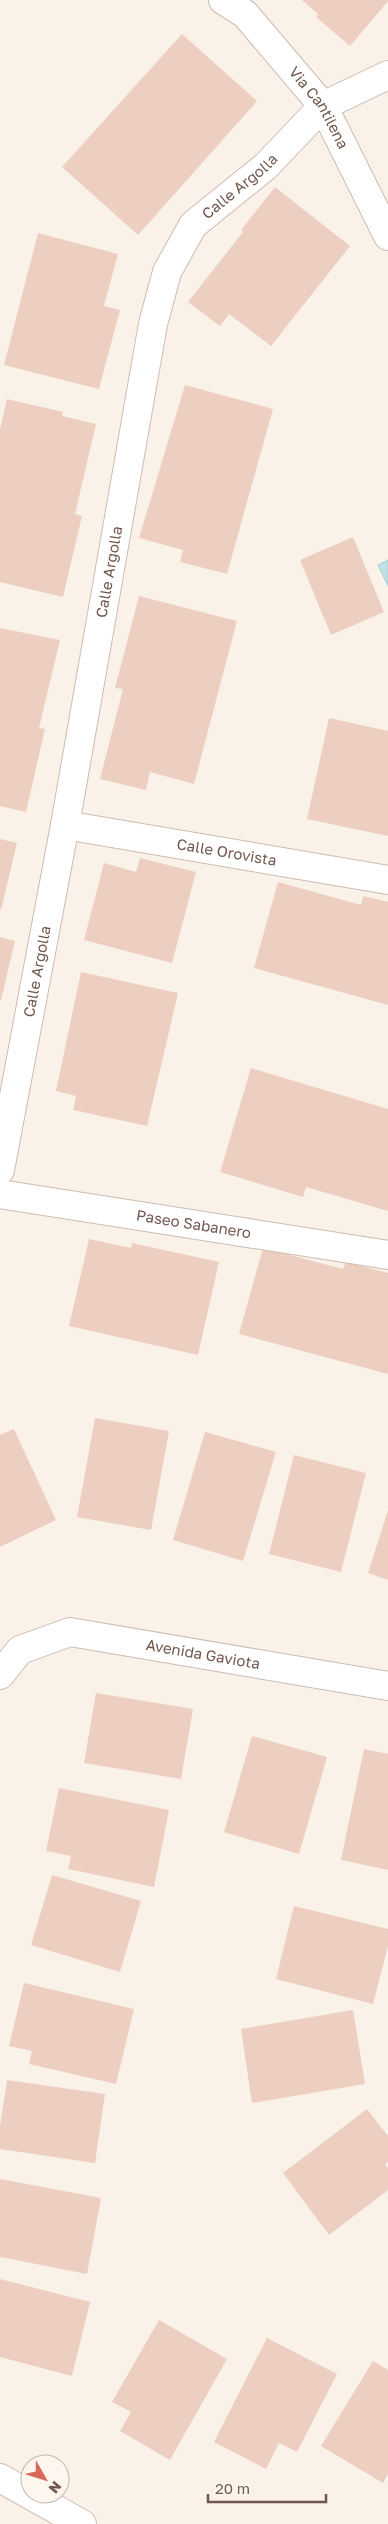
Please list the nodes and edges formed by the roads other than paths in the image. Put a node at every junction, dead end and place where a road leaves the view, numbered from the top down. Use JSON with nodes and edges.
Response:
{"nodes":[{"id":1,"x":223,"y":0,"type":"edge"},
{"id":2,"x":388,"y":75,"type":"edge"},
{"id":3,"x":323,"y":106,"type":"junction"},
{"id":4,"x":388,"y":236,"type":"edge"},
{"id":5,"x":65,"y":825,"type":"junction"},
{"id":6,"x":388,"y":880,"type":"edge"},
{"id":7,"x":0,"y":1170,"type":"edge"},
{"id":8,"x":0,"y":1194,"type":"edge"},
{"id":9,"x":388,"y":1255,"type":"edge"},
{"id":10,"x":0,"y":1675,"type":"edge"},
{"id":11,"x":388,"y":1686,"type":"edge"},
{"id":12,"x":0,"y":2478,"type":"edge"},
{"id":13,"x":82,"y":2524,"type":"edge"}],
"edges":[{"from":1,"to":3,"type":"street","name":"Via Cantilena"},
{"from":2,"to":3,"type":"street","name":"Calle Argolla"},
{"from":3,"to":4,"type":"street","name":"Via Cantilena"},
{"from":3,"to":5,"type":"street","name":"Calle Argolla"},
{"from":5,"to":6,"type":"street","name":"Calle Orovista"},
{"from":5,"to":7,"type":"street","name":"Calle Argolla"},
{"from":8,"to":9,"type":"street","name":"Paseo Sabanero"},
{"from":10,"to":11,"type":"street","name":"Avenida Gaviota"},
{"from":12,"to":13,"type":"street"}]}
